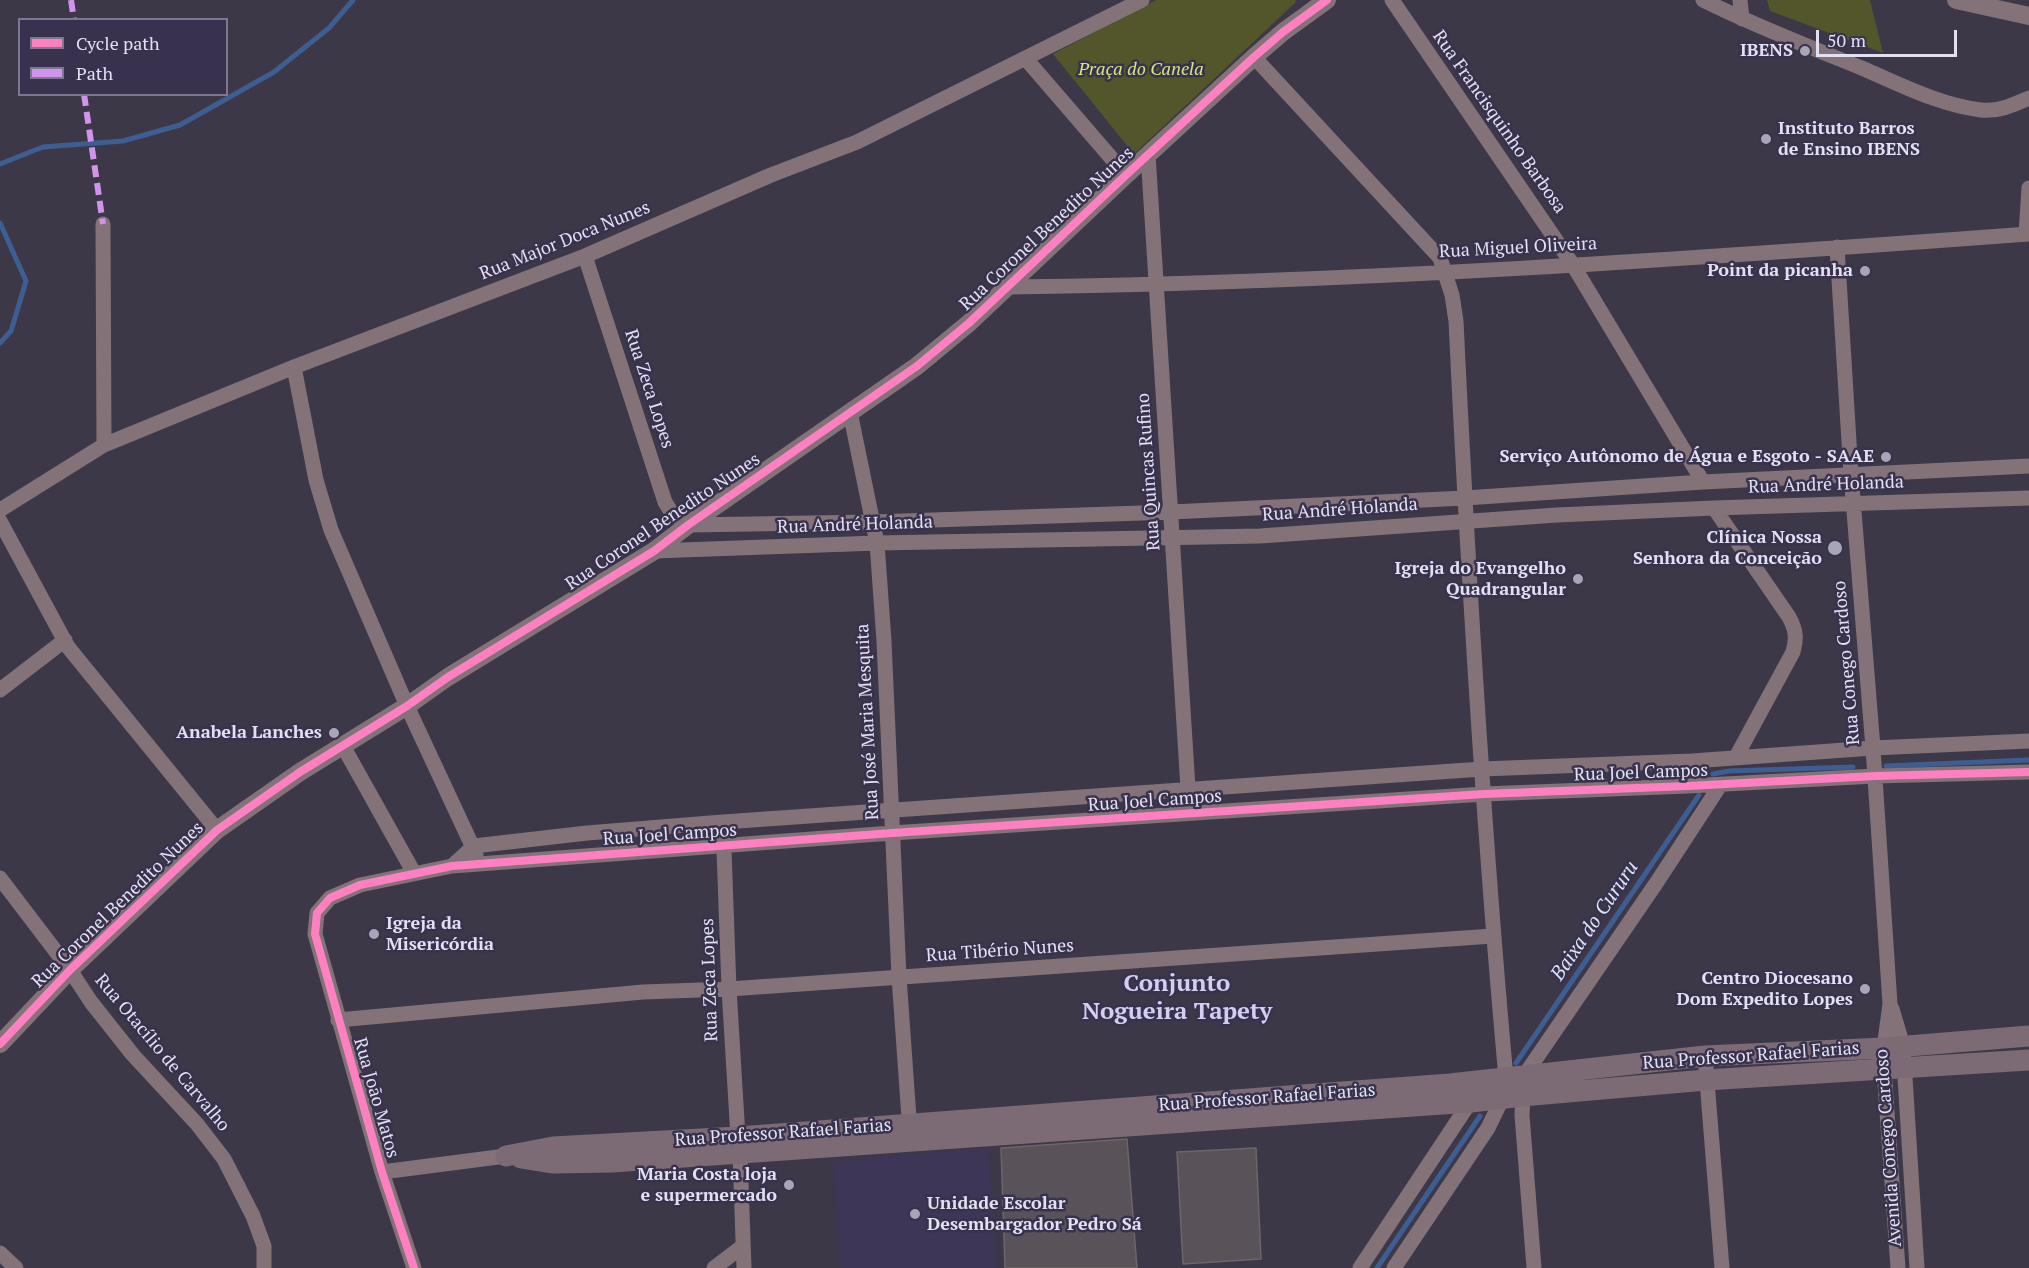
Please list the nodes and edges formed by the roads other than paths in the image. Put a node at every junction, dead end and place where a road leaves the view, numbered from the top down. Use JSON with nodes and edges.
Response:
{"nodes":[{"id":1,"x":1142,"y":0,"type":"edge"},
{"id":2,"x":1392,"y":0,"type":"edge"},
{"id":3,"x":1703,"y":0,"type":"edge"},
{"id":4,"x":1740,"y":0,"type":"edge"},
{"id":5,"x":1956,"y":0,"type":"edge"},
{"id":6,"x":1317,"y":3,"type":"edge"},
{"id":7,"x":2029,"y":16,"type":"edge"},
{"id":8,"x":1742,"y":19,"type":"junction"},
{"id":9,"x":1254,"y":57,"type":"junction"},
{"id":10,"x":1026,"y":59,"type":"junction"},
{"id":11,"x":2029,"y":98,"type":"edge"},
{"id":12,"x":1148,"y":154,"type":"junction"},
{"id":13,"x":1126,"y":175,"type":"junction"},
{"id":14,"x":2029,"y":188,"type":"edge"},
{"id":15,"x":103,"y":224,"type":"dead end"},
{"id":16,"x":2027,"y":234,"type":"edge"},
{"id":17,"x":1837,"y":247,"type":"junction"},
{"id":18,"x":585,"y":256,"type":"junction"},
{"id":19,"x":1574,"y":265,"type":"junction"},
{"id":20,"x":1445,"y":272,"type":"junction"},
{"id":21,"x":1156,"y":285,"type":"junction"},
{"id":22,"x":1009,"y":287,"type":"junction"},
{"id":23,"x":294,"y":367,"type":"junction"},
{"id":24,"x":850,"y":412,"type":"junction"},
{"id":25,"x":104,"y":445,"type":"junction"},
{"id":26,"x":2029,"y":466,"type":"edge"},
{"id":27,"x":1851,"y":474,"type":"junction"},
{"id":28,"x":1703,"y":482,"type":"junction"},
{"id":29,"x":1465,"y":498,"type":"junction"},
{"id":30,"x":2029,"y":498,"type":"edge"},
{"id":31,"x":1854,"y":504,"type":"junction"},
{"id":32,"x":1714,"y":508,"type":"junction"},
{"id":33,"x":0,"y":510,"type":"edge"},
{"id":34,"x":1171,"y":512,"type":"junction"},
{"id":35,"x":1466,"y":520,"type":"junction"},
{"id":36,"x":0,"y":521,"type":"edge"},
{"id":37,"x":874,"y":522,"type":"junction"},
{"id":38,"x":688,"y":525,"type":"junction"},
{"id":39,"x":1172,"y":539,"type":"junction"},
{"id":40,"x":877,"y":543,"type":"junction"},
{"id":41,"x":654,"y":551,"type":"junction"},
{"id":42,"x":64,"y":640,"type":"junction"},
{"id":43,"x":0,"y":690,"type":"edge"},
{"id":44,"x":407,"y":706,"type":"junction"},
{"id":45,"x":2029,"y":741,"type":"edge"},
{"id":46,"x":343,"y":746,"type":"junction"},
{"id":47,"x":1874,"y":748,"type":"junction"},
{"id":48,"x":1736,"y":757,"type":"junction"},
{"id":49,"x":1692,"y":761,"type":"junction"},
{"id":50,"x":1482,"y":768,"type":"junction"},
{"id":51,"x":2029,"y":772,"type":"edge"},
{"id":52,"x":1875,"y":776,"type":"junction"},
{"id":53,"x":1721,"y":784,"type":"junction"},
{"id":54,"x":1688,"y":786,"type":"junction"},
{"id":55,"x":1188,"y":788,"type":"junction"},
{"id":56,"x":1484,"y":794,"type":"junction"},
{"id":57,"x":892,"y":810,"type":"junction"},
{"id":58,"x":723,"y":822,"type":"junction"},
{"id":59,"x":217,"y":830,"type":"junction"},
{"id":60,"x":892,"y":833,"type":"junction"},
{"id":61,"x":474,"y":846,"type":"junction"},
{"id":62,"x":725,"y":846,"type":"junction"},
{"id":63,"x":479,"y":865,"type":"junction"},
{"id":64,"x":452,"y":866,"type":"junction"},
{"id":65,"x":414,"y":873,"type":"junction"},
{"id":66,"x":0,"y":878,"type":"edge"},
{"id":67,"x":315,"y":934,"type":"joint"},
{"id":68,"x":1493,"y":936,"type":"junction"},
{"id":69,"x":70,"y":970,"type":"junction"},
{"id":70,"x":899,"y":977,"type":"junction"},
{"id":71,"x":729,"y":989,"type":"junction"},
{"id":72,"x":1890,"y":1004,"type":"joint"},
{"id":73,"x":338,"y":1020,"type":"junction"},
{"id":74,"x":2029,"y":1036,"type":"edge"},
{"id":75,"x":0,"y":1044,"type":"edge"},
{"id":76,"x":1705,"y":1056,"type":"junction"},
{"id":77,"x":1894,"y":1057,"type":"junction"},
{"id":78,"x":2029,"y":1060,"type":"edge"},
{"id":79,"x":1706,"y":1080,"type":"junction"},
{"id":80,"x":1483,"y":1081,"type":"junction"},
{"id":81,"x":1513,"y":1087,"type":"junction"},
{"id":82,"x":1471,"y":1102,"type":"junction"},
{"id":83,"x":910,"y":1133,"type":"junction"},
{"id":84,"x":739,"y":1145,"type":"junction"},
{"id":85,"x":506,"y":1156,"type":"joint"},
{"id":86,"x":382,"y":1172,"type":"junction"},
{"id":87,"x":742,"y":1246,"type":"junction"},
{"id":88,"x":0,"y":1253,"type":"edge"},
{"id":89,"x":16,"y":1268,"type":"edge"},
{"id":90,"x":264,"y":1268,"type":"edge"},
{"id":91,"x":414,"y":1268,"type":"edge"},
{"id":92,"x":714,"y":1268,"type":"edge"},
{"id":93,"x":744,"y":1268,"type":"edge"},
{"id":94,"x":1360,"y":1268,"type":"edge"},
{"id":95,"x":1394,"y":1268,"type":"edge"},
{"id":96,"x":1534,"y":1268,"type":"edge"},
{"id":97,"x":1722,"y":1268,"type":"edge"},
{"id":98,"x":1898,"y":1268,"type":"edge"},
{"id":99,"x":1917,"y":1268,"type":"edge"}],
"edges":[{"from":1,"to":10,"type":"street","name":"Rua Major Doca Nunes"},
{"from":2,"to":19,"type":"street","name":"Rua Francisquinho Barbosa"},
{"from":3,"to":8,"type":"street"},
{"from":4,"to":8,"type":"street"},
{"from":5,"to":7,"type":"street"},
{"from":6,"to":9,"type":"street","name":"Rua Coronel Benedito Nunes"},
{"from":8,"to":11,"type":"street"},
{"from":9,"to":12,"type":"street","name":"Rua Coronel Benedito Nunes"},
{"from":9,"to":20,"type":"street"},
{"from":10,"to":13,"type":"street"},
{"from":10,"to":18,"type":"street","name":"Rua Major Doca Nunes"},
{"from":12,"to":13,"type":"street","name":"Rua Coronel Benedito Nunes"},
{"from":12,"to":21,"type":"street","name":"Rua Quincas Rufino"},
{"from":13,"to":22,"type":"street","name":"Rua Coronel Benedito Nunes"},
{"from":14,"to":16,"type":"street"},
{"from":15,"to":25,"type":"street"},
{"from":16,"to":17,"type":"street","name":"Rua Miguel Oliveira"},
{"from":17,"to":19,"type":"street","name":"Rua Miguel Oliveira"},
{"from":17,"to":27,"type":"street","name":"Rua Conego Cardoso"},
{"from":18,"to":23,"type":"street","name":"Rua Major Doca Nunes"},
{"from":18,"to":38,"type":"street","name":"Rua Zeca Lopes"},
{"from":19,"to":20,"type":"street","name":"Rua Miguel Oliveira"},
{"from":19,"to":28,"type":"street","name":"Rua Francisquinho Barbosa"},
{"from":20,"to":21,"type":"street","name":"Rua Miguel Oliveira"},
{"from":20,"to":29,"type":"street"},
{"from":21,"to":22,"type":"street","name":"Rua Miguel Oliveira"},
{"from":21,"to":34,"type":"street","name":"Rua Quincas Rufino"},
{"from":22,"to":24,"type":"street","name":"Rua Coronel Benedito Nunes"},
{"from":23,"to":25,"type":"street","name":"Rua Major Doca Nunes"},
{"from":23,"to":44,"type":"street"},
{"from":24,"to":37,"type":"street","name":"Rua José Maria Mesquita"},
{"from":24,"to":38,"type":"street","name":"Rua Coronel Benedito Nunes"},
{"from":25,"to":33,"type":"street","name":"Rua Major Doca Nunes"},
{"from":26,"to":27,"type":"street","name":"Rua André Holanda"},
{"from":27,"to":28,"type":"street","name":"Rua André Holanda"},
{"from":27,"to":31,"type":"street","name":"Rua Conego Cardoso"},
{"from":28,"to":29,"type":"street","name":"Rua André Holanda"},
{"from":29,"to":34,"type":"street","name":"Rua André Holanda"},
{"from":29,"to":35,"type":"street"},
{"from":30,"to":31,"type":"street","name":"Rua André Holanda"},
{"from":31,"to":32,"type":"street","name":"Rua André Holanda"},
{"from":31,"to":47,"type":"street","name":"Rua Conego Cardoso"},
{"from":32,"to":35,"type":"street","name":"Rua André Holanda"},
{"from":32,"to":48,"type":"street"},
{"from":34,"to":37,"type":"street","name":"Rua André Holanda"},
{"from":34,"to":39,"type":"street","name":"Rua Quincas Rufino"},
{"from":35,"to":39,"type":"street","name":"Rua André Holanda"},
{"from":35,"to":50,"type":"street"},
{"from":36,"to":42,"type":"street"},
{"from":37,"to":38,"type":"street","name":"Rua André Holanda"},
{"from":37,"to":40,"type":"street","name":"Rua José Maria Mesquita"},
{"from":38,"to":41,"type":"street","name":"Rua Coronel Benedito Nunes"},
{"from":39,"to":40,"type":"street","name":"Rua André Holanda"},
{"from":39,"to":55,"type":"street","name":"Rua Quincas Rufino"},
{"from":40,"to":41,"type":"street","name":"Rua André Holanda"},
{"from":40,"to":57,"type":"street","name":"Rua José Maria Mesquita"},
{"from":41,"to":44,"type":"street","name":"Rua Coronel Benedito Nunes"},
{"from":42,"to":43,"type":"street"},
{"from":42,"to":59,"type":"street"},
{"from":44,"to":46,"type":"street","name":"Rua Coronel Benedito Nunes"},
{"from":44,"to":61,"type":"street"},
{"from":45,"to":47,"type":"street","name":"Rua Joel Campos"},
{"from":46,"to":59,"type":"street","name":"Rua Coronel Benedito Nunes"},
{"from":46,"to":65,"type":"street"},
{"from":47,"to":48,"type":"street","name":"Rua Joel Campos"},
{"from":47,"to":52,"type":"street","name":"Rua Conego Cardoso"},
{"from":48,"to":49,"type":"street","name":"Rua Joel Campos"},
{"from":49,"to":50,"type":"street","name":"Rua Joel Campos"},
{"from":49,"to":54,"type":"street"},
{"from":50,"to":55,"type":"street","name":"Rua Joel Campos"},
{"from":50,"to":56,"type":"street"},
{"from":51,"to":52,"type":"street","name":"Rua Joel Campos"},
{"from":52,"to":53,"type":"street","name":"Rua Joel Campos"},
{"from":52,"to":72,"type":"street","name":"Rua Conego Cardoso"},
{"from":53,"to":54,"type":"street","name":"Rua Joel Campos"},
{"from":53,"to":81,"type":"street"},
{"from":54,"to":56,"type":"street","name":"Rua Joel Campos"},
{"from":55,"to":57,"type":"street","name":"Rua Joel Campos"},
{"from":56,"to":60,"type":"street","name":"Rua Joel Campos"},
{"from":56,"to":68,"type":"street"},
{"from":57,"to":58,"type":"street","name":"Rua Joel Campos"},
{"from":57,"to":60,"type":"street","name":"Rua José Maria Mesquita"},
{"from":58,"to":61,"type":"street","name":"Rua Joel Campos"},
{"from":58,"to":62,"type":"street","name":"Rua Zeca Lopes"},
{"from":59,"to":69,"type":"street","name":"Rua Coronel Benedito Nunes"},
{"from":60,"to":62,"type":"street","name":"Rua Joel Campos"},
{"from":60,"to":70,"type":"street","name":"Rua José Maria Mesquita"},
{"from":61,"to":63,"type":"street"},
{"from":61,"to":64,"type":"street"},
{"from":62,"to":63,"type":"street","name":"Rua Joel Campos"},
{"from":62,"to":71,"type":"street","name":"Rua Zeca Lopes"},
{"from":63,"to":64,"type":"street","name":"Rua Joel Campos"},
{"from":64,"to":65,"type":"street","name":"Rua Joel Campos"},
{"from":65,"to":67,"type":"street","name":"Rua Joel Campos"},
{"from":66,"to":69,"type":"street","name":"Rua Otacílio de Carvalho"},
{"from":67,"to":73,"type":"street","name":"Rua João Matos"},
{"from":68,"to":70,"type":"street","name":"Rua Tibério Nunes"},
{"from":68,"to":81,"type":"street"},
{"from":69,"to":75,"type":"street","name":"Rua Coronel Benedito Nunes"},
{"from":69,"to":90,"type":"street","name":"Rua Otacílio de Carvalho"},
{"from":70,"to":71,"type":"street","name":"Rua Tibério Nunes"},
{"from":70,"to":83,"type":"street","name":"Rua José Maria Mesquita"},
{"from":71,"to":73,"type":"street","name":"Rua Tibério Nunes"},
{"from":71,"to":84,"type":"street","name":"Rua Zeca Lopes"},
{"from":72,"to":77,"type":"street","name":"Avenida Conego Cardoso"},
{"from":73,"to":86,"type":"street","name":"Rua João Matos"},
{"from":74,"to":77,"type":"main road","name":"Rua Professor Rafael Farias"},
{"from":76,"to":77,"type":"main road","name":"Rua Professor Rafael Farias"},
{"from":76,"to":79,"type":"street"},
{"from":76,"to":81,"type":"main road","name":"Rua Professor Rafael Farias"},
{"from":77,"to":78,"type":"main road","name":"Rua Professor Rafael Farias"},
{"from":77,"to":79,"type":"main road","name":"Rua Professor Rafael Farias"},
{"from":77,"to":98,"type":"street","name":"Avenida Conego Cardoso"},
{"from":77,"to":99,"type":"street","name":"Avenida Conego Cardoso"},
{"from":79,"to":81,"type":"main road","name":"Rua Professor Rafael Farias"},
{"from":79,"to":97,"type":"street"},
{"from":80,"to":81,"type":"main road","name":"Rua Professor Rafael Farias"},
{"from":80,"to":82,"type":"street"},
{"from":80,"to":83,"type":"main road","name":"Rua Professor Rafael Farias"},
{"from":81,"to":82,"type":"main road","name":"Rua Professor Rafael Farias"},
{"from":81,"to":95,"type":"street"},
{"from":81,"to":96,"type":"street"},
{"from":82,"to":83,"type":"main road","name":"Rua Professor Rafael Farias"},
{"from":82,"to":94,"type":"street"},
{"from":83,"to":84,"type":"main road","name":"Rua Professor Rafael Farias"},
{"from":84,"to":85,"type":"main road","name":"Rua Professor Rafael Farias"},
{"from":84,"to":87,"type":"street","name":"Rua Zeca Lopes"},
{"from":85,"to":86,"type":"street","name":"Rua Professor Rafael Farias"},
{"from":86,"to":91,"type":"street","name":"Rua João Matos"},
{"from":87,"to":92,"type":"street"},
{"from":87,"to":93,"type":"street","name":"Rua Zeca Lopes"},
{"from":88,"to":89,"type":"street"}]}
